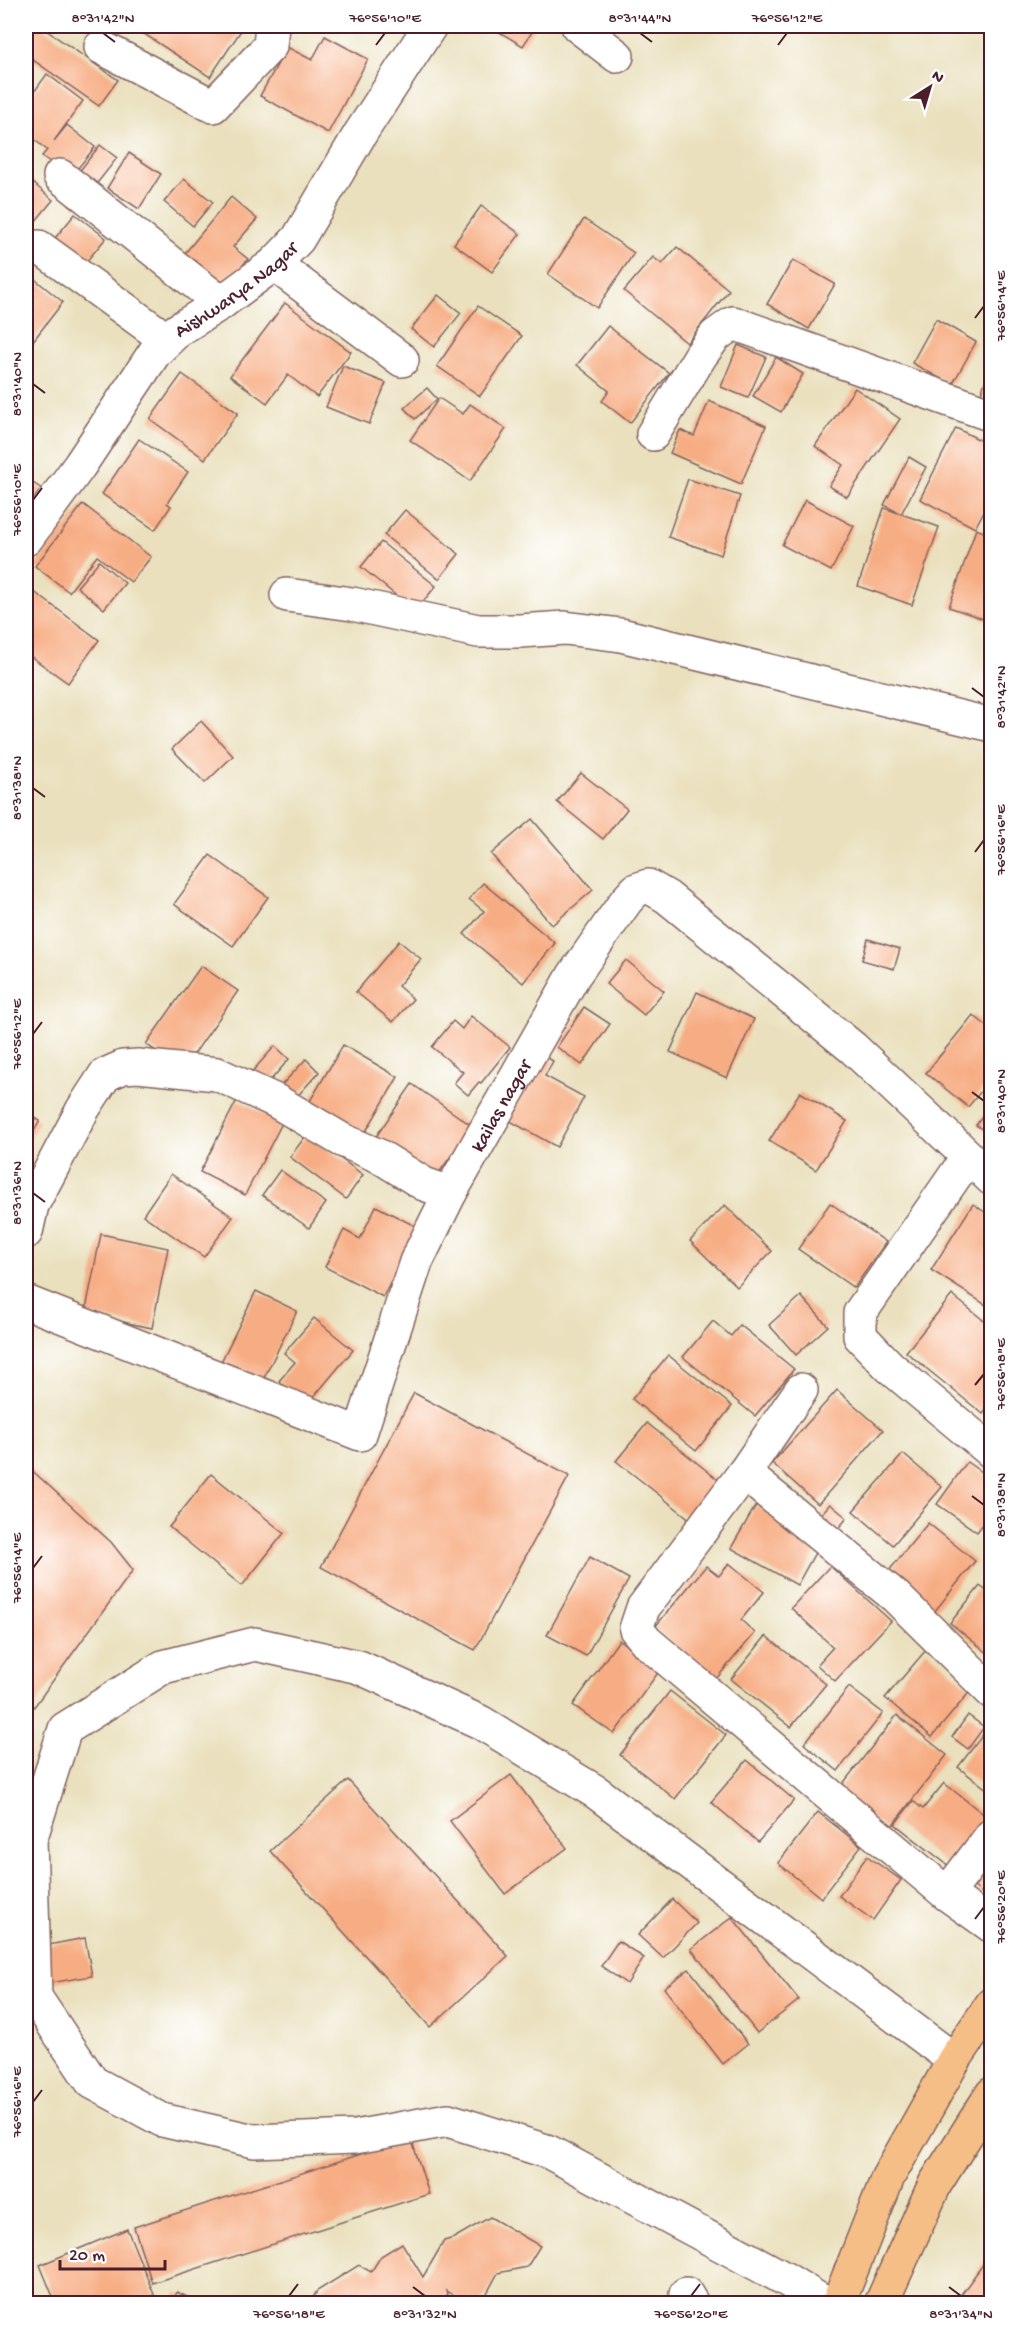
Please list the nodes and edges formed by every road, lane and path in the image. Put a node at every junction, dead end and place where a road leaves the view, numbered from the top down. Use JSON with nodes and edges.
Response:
{"nodes":[{"id":1,"x":272,"y":26,"type":"edge"},
{"id":2,"x":430,"y":26,"type":"edge"},
{"id":3,"x":578,"y":26,"type":"edge"},
{"id":4,"x":101,"y":47,"type":"dead end"},
{"id":5,"x":617,"y":56,"type":"dead end"},
{"id":6,"x":60,"y":176,"type":"dead end"},
{"id":7,"x":39,"y":247,"type":"dead end"},
{"id":8,"x":274,"y":264,"type":"junction"},
{"id":9,"x":222,"y":303,"type":"junction"},
{"id":10,"x":166,"y":340,"type":"junction"},
{"id":11,"x":402,"y":360,"type":"dead end"},
{"id":12,"x":992,"y":415,"type":"edge"},
{"id":13,"x":653,"y":434,"type":"dead end"},
{"id":14,"x":26,"y":539,"type":"edge"},
{"id":15,"x":287,"y":595,"type":"dead end"},
{"id":16,"x":992,"y":725,"type":"edge"},
{"id":17,"x":968,"y":1157,"type":"junction"},
{"id":18,"x":992,"y":1179,"type":"edge"},
{"id":19,"x":450,"y":1193,"type":"junction"},
{"id":20,"x":26,"y":1232,"type":"edge"},
{"id":21,"x":26,"y":1302,"type":"edge"},
{"id":22,"x":801,"y":1390,"type":"dead end"},
{"id":23,"x":992,"y":1452,"type":"edge"},
{"id":24,"x":744,"y":1473,"type":"junction"},
{"id":25,"x":992,"y":1692,"type":"edge"},
{"id":26,"x":992,"y":1835,"type":"edge"},
{"id":27,"x":948,"y":1894,"type":"junction"},
{"id":28,"x":992,"y":1926,"type":"edge"},
{"id":29,"x":992,"y":2004,"type":"edge"},
{"id":30,"x":954,"y":2060,"type":"junction"},
{"id":31,"x":992,"y":2088,"type":"edge"},
{"id":32,"x":992,"y":2094,"type":"edge"},
{"id":33,"x":826,"y":2304,"type":"edge"},
{"id":34,"x":838,"y":2304,"type":"edge"},
{"id":35,"x":881,"y":2304,"type":"edge"}],
"edges":[{"from":1,"to":4,"type":"street"},
{"from":2,"to":8,"type":"street","name":"Aishwarya Nagar"},
{"from":3,"to":5,"type":"street"},
{"from":6,"to":9,"type":"street"},
{"from":7,"to":10,"type":"street"},
{"from":8,"to":9,"type":"street","name":"Aishwarya Nagar"},
{"from":8,"to":11,"type":"street"},
{"from":9,"to":10,"type":"street","name":"Aishwarya Nagar"},
{"from":10,"to":14,"type":"street","name":"Aishwarya Nagar"},
{"from":12,"to":13,"type":"street"},
{"from":15,"to":16,"type":"street"},
{"from":17,"to":18,"type":"street","name":"kailas nagar"},
{"from":17,"to":19,"type":"street","name":"kailas nagar"},
{"from":17,"to":23,"type":"street"},
{"from":19,"to":20,"type":"street"},
{"from":19,"to":21,"type":"street","name":"kailas nagar"},
{"from":22,"to":24,"type":"street"},
{"from":24,"to":25,"type":"street"},
{"from":24,"to":27,"type":"street"},
{"from":26,"to":27,"type":"street"},
{"from":27,"to":28,"type":"street"},
{"from":29,"to":30,"type":"main road"},
{"from":30,"to":31,"type":"main road"},
{"from":30,"to":33,"type":"street"},
{"from":30,"to":34,"type":"main road"},
{"from":32,"to":35,"type":"main road"}]}
